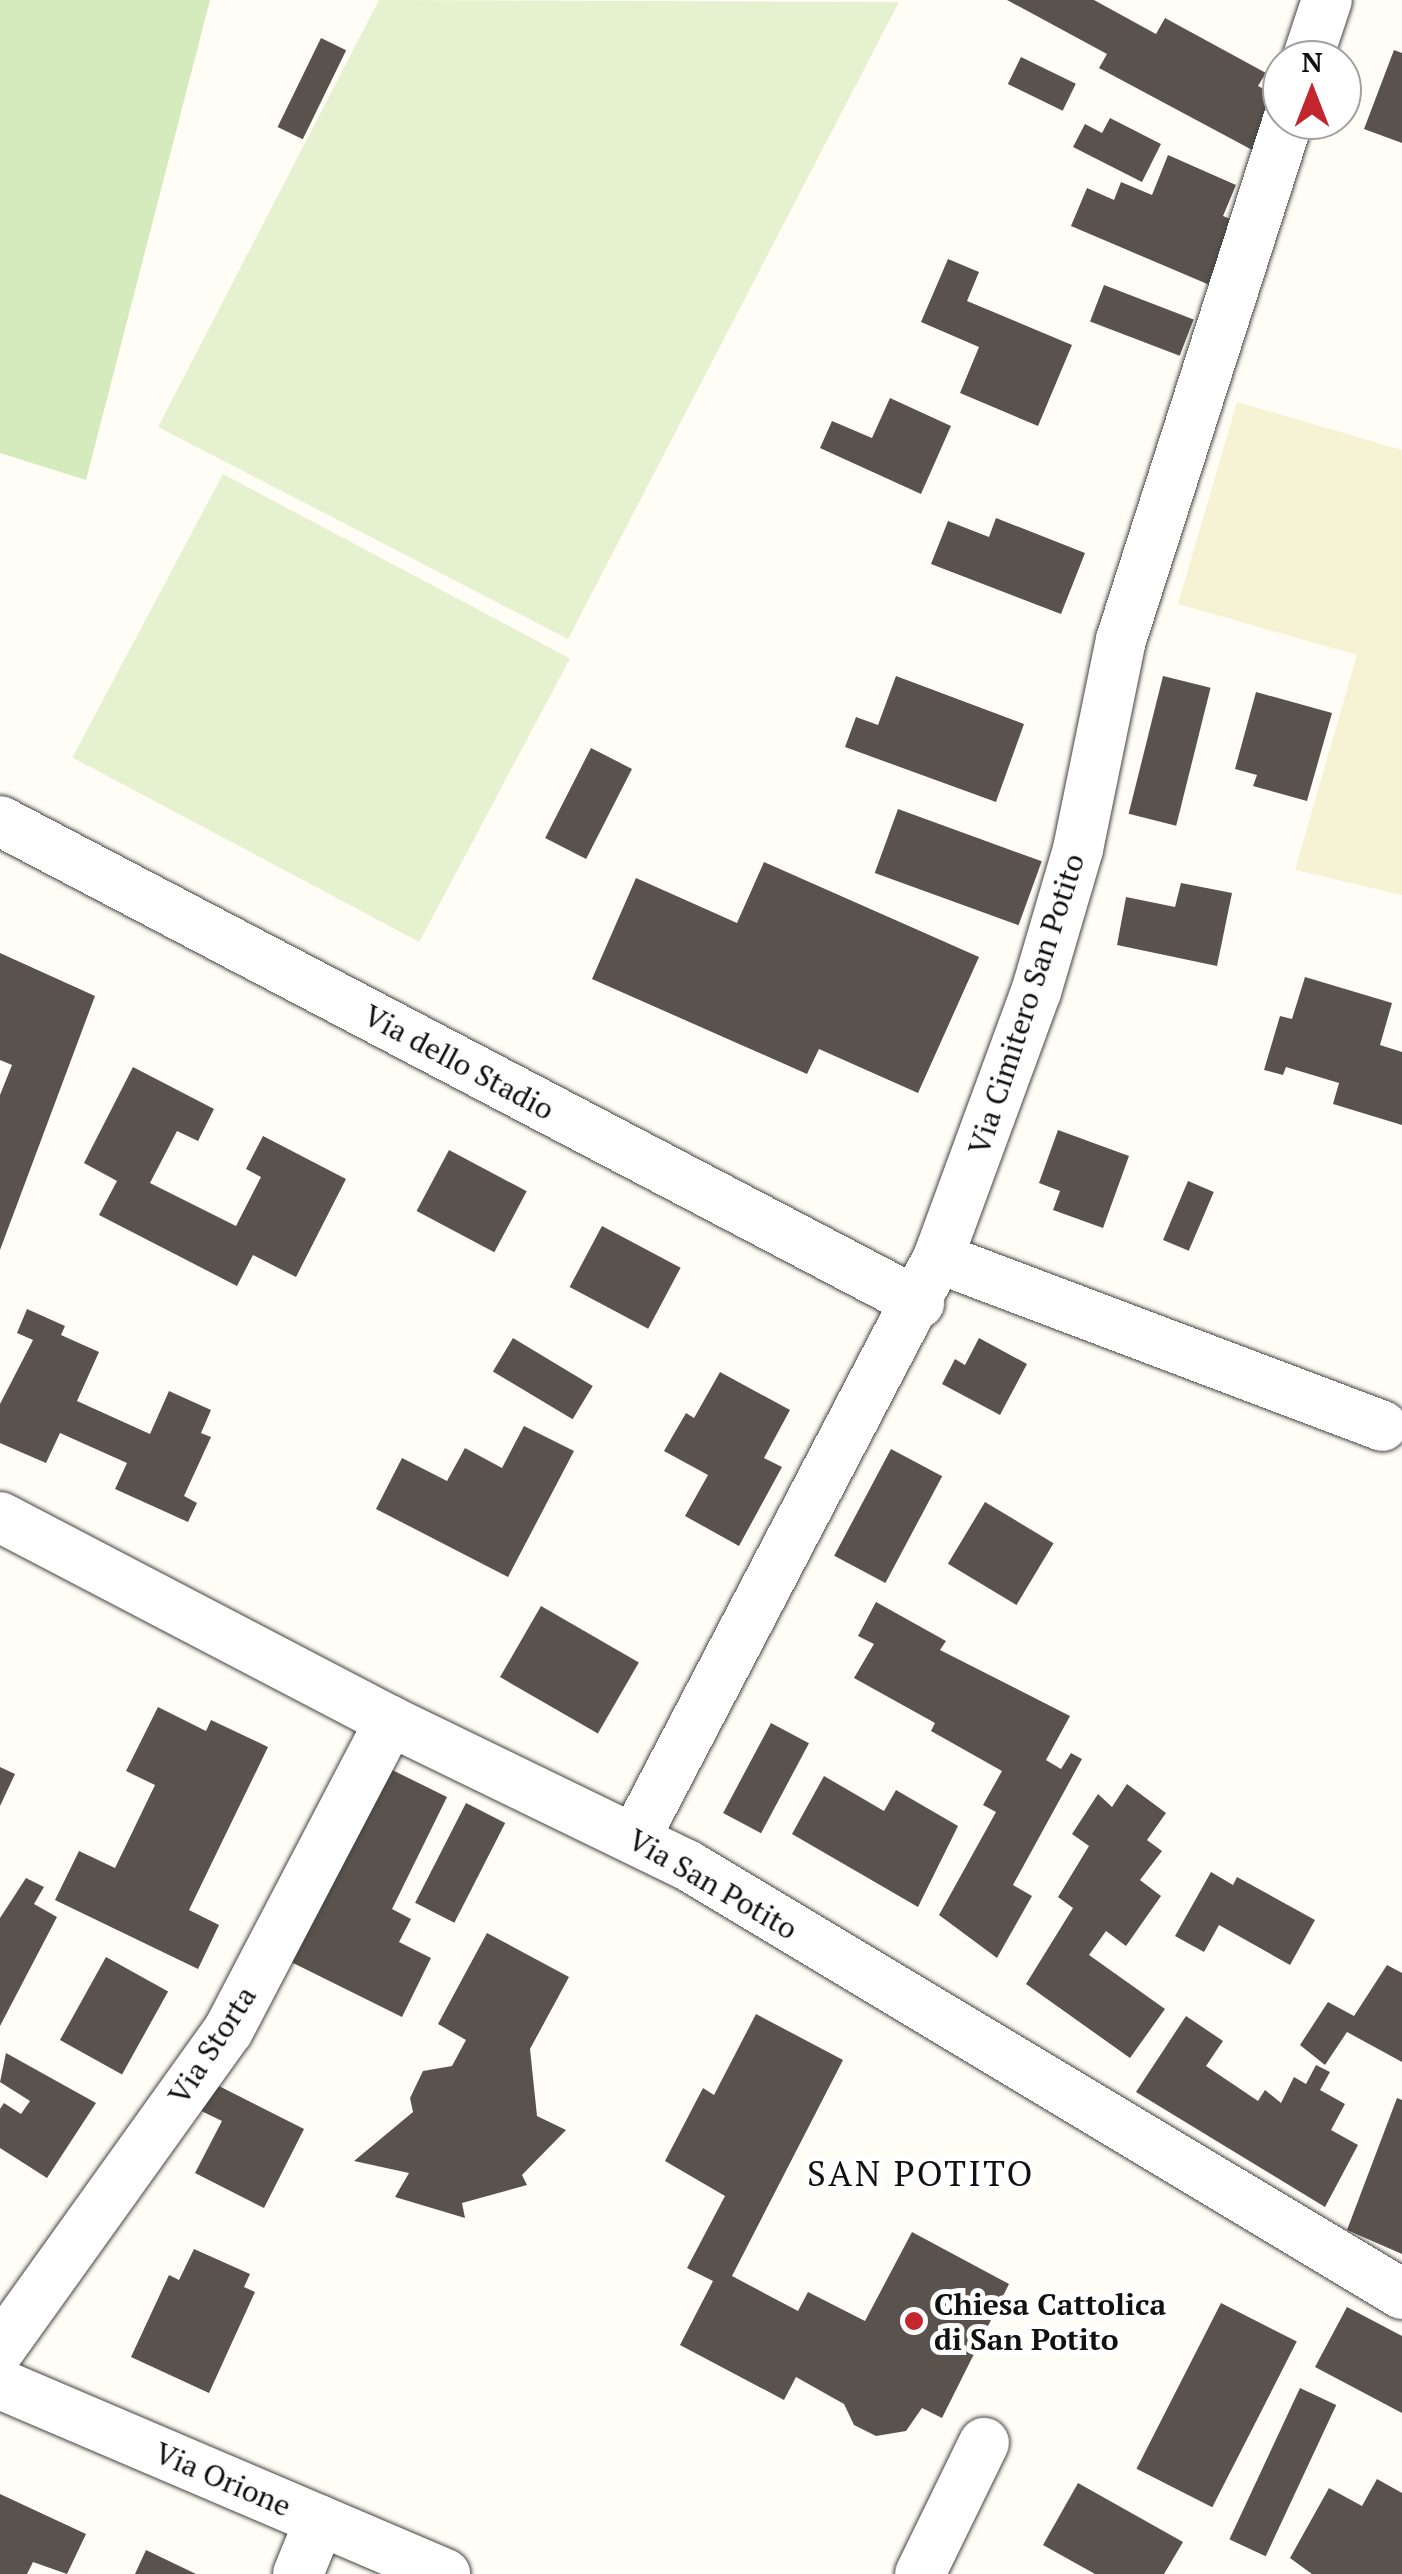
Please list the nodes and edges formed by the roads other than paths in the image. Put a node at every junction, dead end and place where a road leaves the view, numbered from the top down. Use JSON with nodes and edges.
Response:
{"nodes":[{"id":1,"x":1327,"y":0,"type":"edge"},
{"id":2,"x":1314,"y":40,"type":"edge"},
{"id":3,"x":1282,"y":140,"type":"edge"},
{"id":4,"x":0,"y":820,"type":"edge"},
{"id":5,"x":938,"y":1258,"type":"junction"},
{"id":6,"x":919,"y":1304,"type":"junction"},
{"id":7,"x":1382,"y":1426,"type":"dead end"},
{"id":8,"x":0,"y":1517,"type":"edge"},
{"id":9,"x":390,"y":1720,"type":"junction"},
{"id":10,"x":635,"y":1838,"type":"junction"},
{"id":11,"x":1402,"y":2294,"type":"edge"},
{"id":12,"x":0,"y":2349,"type":"edge"},
{"id":13,"x":0,"y":2384,"type":"edge"},
{"id":14,"x":984,"y":2443,"type":"dead end"},
{"id":15,"x":320,"y":2520,"type":"junction"},
{"id":16,"x":298,"y":2574,"type":"edge"},
{"id":17,"x":445,"y":2574,"type":"edge"},
{"id":18,"x":920,"y":2574,"type":"edge"}],
"edges":[{"from":1,"to":2,"type":"street"},
{"from":3,"to":5,"type":"street","name":"Via Cimitero San Potito"},
{"from":4,"to":6,"type":"street","name":"Via dello Stadio"},
{"from":5,"to":6,"type":"street","name":"Via Cimitero San Potito"},
{"from":5,"to":7,"type":"street"},
{"from":6,"to":10,"type":"street","name":"Via Cimitero San Potito"},
{"from":8,"to":9,"type":"street","name":"Via San Potito"},
{"from":9,"to":10,"type":"street","name":"Via San Potito"},
{"from":9,"to":12,"type":"street","name":"Via Storta"},
{"from":10,"to":11,"type":"street","name":"Via San Potito"},
{"from":13,"to":15,"type":"street","name":"Via Orione"},
{"from":14,"to":18,"type":"street"},
{"from":15,"to":16,"type":"street"},
{"from":15,"to":17,"type":"street","name":"Via Orione"}]}
